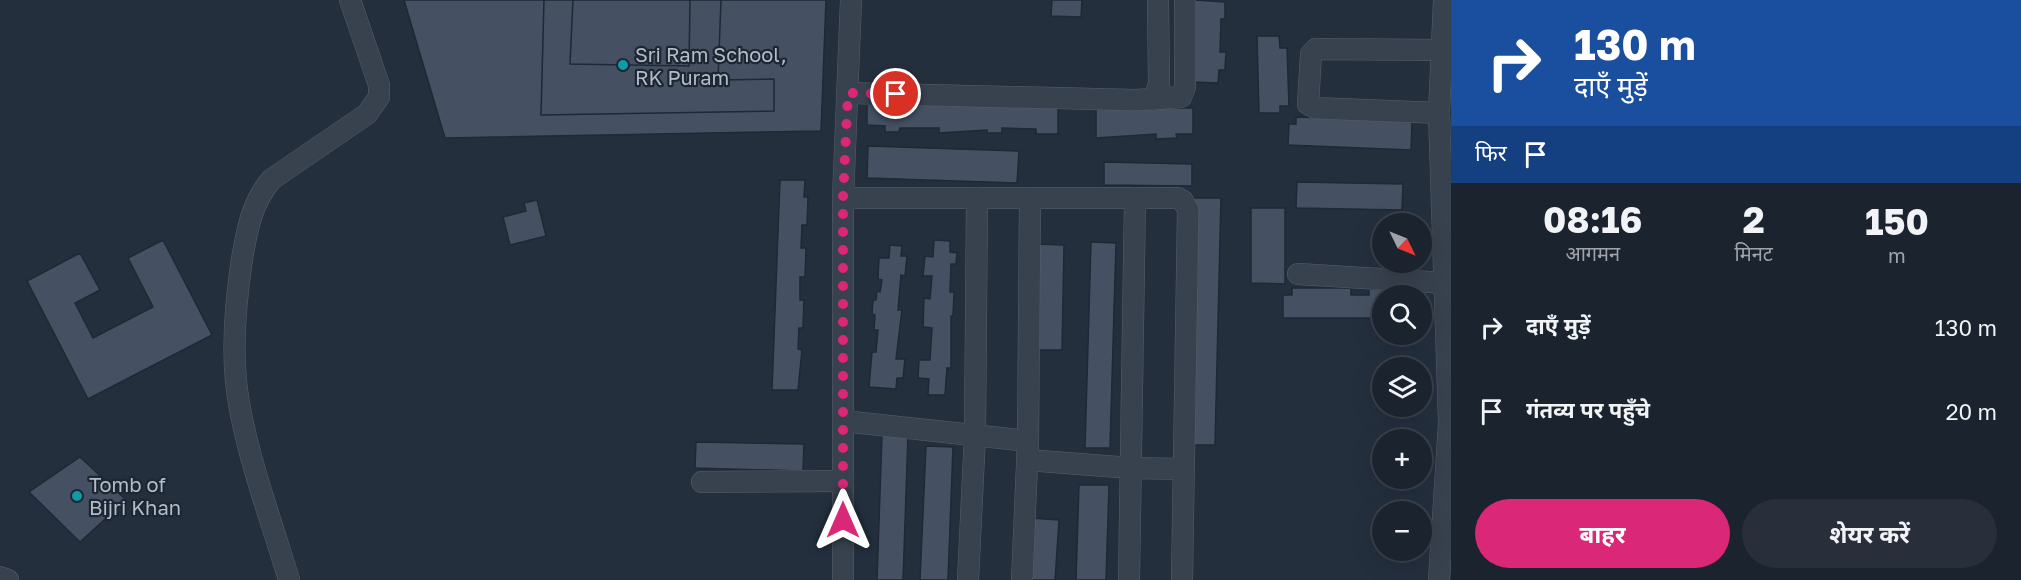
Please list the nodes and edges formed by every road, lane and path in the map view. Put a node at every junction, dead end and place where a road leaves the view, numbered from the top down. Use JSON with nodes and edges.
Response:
{"nodes":[{"id":1,"x":350,"y":0,"type":"edge"},
{"id":2,"x":851,"y":0,"type":"edge"},
{"id":3,"x":1158,"y":0,"type":"edge"},
{"id":4,"x":1185,"y":0,"type":"edge"},
{"id":5,"x":1444,"y":0,"type":"edge"},
{"id":6,"x":1441,"y":50,"type":"junction"},
{"id":7,"x":1445,"y":91,"type":"edge"},
{"id":8,"x":848,"y":93,"type":"junction"},
{"id":9,"x":1154,"y":99,"type":"junction"},
{"id":10,"x":1439,"y":113,"type":"junction"},
{"id":11,"x":843,"y":198,"type":"junction"},
{"id":12,"x":977,"y":198,"type":"junction"},
{"id":13,"x":1135,"y":198,"type":"junction"},
{"id":14,"x":1030,"y":199,"type":"junction"},
{"id":15,"x":1298,"y":274,"type":"dead end"},
{"id":16,"x":1446,"y":283,"type":"junction"},
{"id":17,"x":843,"y":421,"type":"junction"},
{"id":18,"x":975,"y":435,"type":"junction"},
{"id":19,"x":1028,"y":451,"type":"junction"},
{"id":20,"x":1449,"y":465,"type":"edge"},
{"id":21,"x":1131,"y":468,"type":"junction"},
{"id":22,"x":1183,"y":469,"type":"junction"},
{"id":23,"x":843,"y":481,"type":"junction"},
{"id":24,"x":702,"y":482,"type":"dead end"},
{"id":25,"x":0,"y":577,"type":"edge"},
{"id":26,"x":8,"y":580,"type":"edge"},
{"id":27,"x":289,"y":580,"type":"edge"},
{"id":28,"x":843,"y":580,"type":"edge"},
{"id":29,"x":968,"y":580,"type":"edge"},
{"id":30,"x":1022,"y":580,"type":"edge"},
{"id":31,"x":1129,"y":580,"type":"edge"},
{"id":32,"x":1182,"y":580,"type":"edge"},
{"id":33,"x":1439,"y":580,"type":"edge"}],
"edges":[{"from":1,"to":27,"type":"street"},
{"from":2,"to":8,"type":"street"},
{"from":3,"to":9,"type":"street"},
{"from":4,"to":9,"type":"street"},
{"from":5,"to":6,"type":"street"},
{"from":6,"to":7,"type":"street"},
{"from":6,"to":10,"type":"street"},
{"from":7,"to":10,"type":"street"},
{"from":8,"to":9,"type":"street"},
{"from":8,"to":11,"type":"street"},
{"from":10,"to":16,"type":"street"},
{"from":11,"to":12,"type":"street"},
{"from":11,"to":17,"type":"street"},
{"from":12,"to":14,"type":"street"},
{"from":12,"to":18,"type":"street"},
{"from":13,"to":14,"type":"street"},
{"from":13,"to":21,"type":"street"},
{"from":13,"to":22,"type":"street"},
{"from":14,"to":19,"type":"street"},
{"from":15,"to":16,"type":"street"},
{"from":16,"to":20,"type":"street"},
{"from":17,"to":18,"type":"street"},
{"from":17,"to":23,"type":"street"},
{"from":18,"to":19,"type":"street"},
{"from":18,"to":29,"type":"street"},
{"from":19,"to":21,"type":"street"},
{"from":19,"to":30,"type":"street"},
{"from":20,"to":33,"type":"street"},
{"from":21,"to":22,"type":"street"},
{"from":21,"to":31,"type":"street"},
{"from":22,"to":32,"type":"street"},
{"from":23,"to":24,"type":"street"},
{"from":23,"to":28,"type":"street"},
{"from":25,"to":26,"type":"street"}]}
